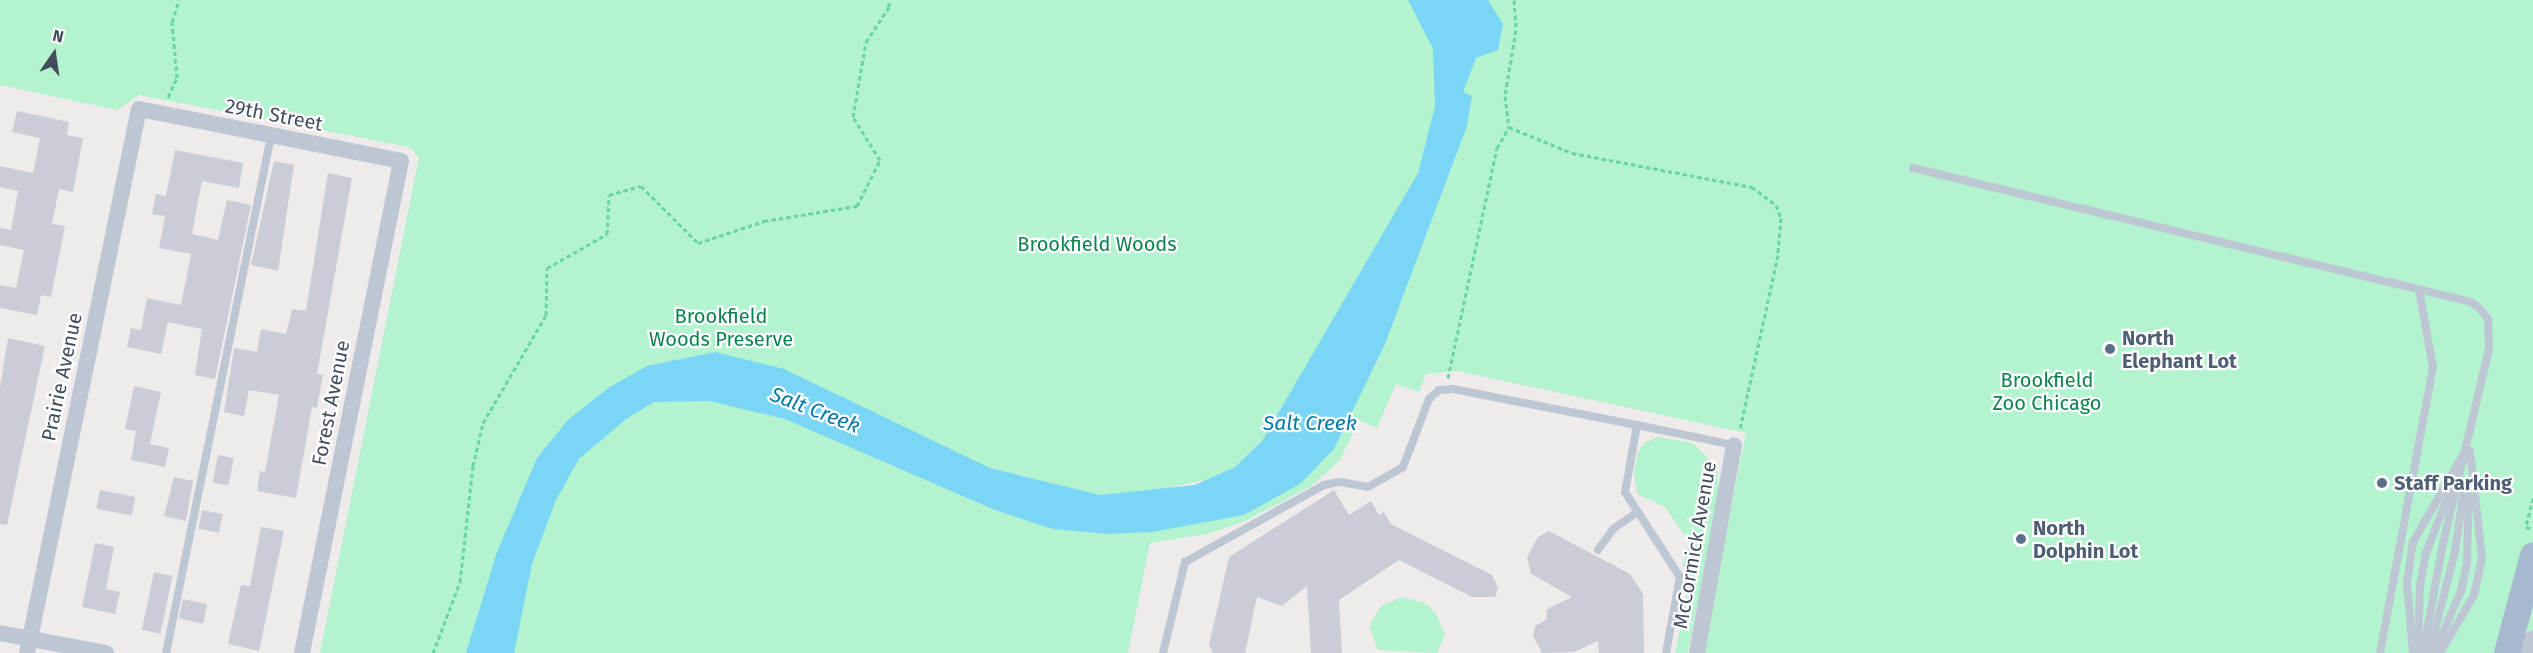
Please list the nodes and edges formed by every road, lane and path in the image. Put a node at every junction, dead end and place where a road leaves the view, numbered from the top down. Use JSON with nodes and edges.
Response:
{"nodes":[{"id":1,"x":178,"y":0,"type":"edge"},
{"id":2,"x":889,"y":0,"type":"edge"},
{"id":3,"x":1514,"y":0,"type":"edge"},
{"id":4,"x":139,"y":109,"type":"joint"},
{"id":5,"x":160,"y":113,"type":"junction"},
{"id":6,"x":1509,"y":127,"type":"junction"},
{"id":7,"x":271,"y":136,"type":"junction"},
{"id":8,"x":401,"y":161,"type":"joint"},
{"id":9,"x":1913,"y":168,"type":"dead end"},
{"id":10,"x":2419,"y":290,"type":"junction"},
{"id":11,"x":1446,"y":389,"type":"junction"},
{"id":12,"x":1638,"y":425,"type":"junction"},
{"id":13,"x":2469,"y":444,"type":"junction"},
{"id":14,"x":1734,"y":445,"type":"junction"},
{"id":15,"x":2533,"y":498,"type":"edge"},
{"id":16,"x":1636,"y":513,"type":"junction"},
{"id":17,"x":2533,"y":528,"type":"edge"},
{"id":18,"x":1598,"y":550,"type":"dead end"},
{"id":19,"x":2533,"y":555,"type":"edge"},
{"id":20,"x":0,"y":633,"type":"edge"},
{"id":21,"x":2533,"y":638,"type":"edge"},
{"id":22,"x":28,"y":646,"type":"edge"},
{"id":23,"x":106,"y":653,"type":"edge"},
{"id":24,"x":166,"y":653,"type":"edge"},
{"id":25,"x":302,"y":653,"type":"edge"},
{"id":26,"x":434,"y":653,"type":"edge"},
{"id":27,"x":1163,"y":653,"type":"edge"},
{"id":28,"x":1666,"y":653,"type":"edge"},
{"id":29,"x":1696,"y":653,"type":"edge"},
{"id":30,"x":2380,"y":653,"type":"edge"},
{"id":31,"x":2413,"y":653,"type":"edge"},
{"id":32,"x":2418,"y":653,"type":"edge"},
{"id":33,"x":2423,"y":653,"type":"edge"},
{"id":34,"x":2429,"y":653,"type":"edge"},
{"id":35,"x":2434,"y":653,"type":"edge"},
{"id":36,"x":2440,"y":653,"type":"edge"},
{"id":37,"x":2507,"y":653,"type":"edge"},
{"id":38,"x":2524,"y":653,"type":"edge"}],
"edges":[{"from":1,"to":5,"type":"path"},
{"from":2,"to":26,"type":"path"},
{"from":3,"to":6,"type":"path"},
{"from":4,"to":5,"type":"street","name":"29th Street"},
{"from":4,"to":22,"type":"street","name":"Prairie Avenue"},
{"from":5,"to":7,"type":"street","name":"29th Street"},
{"from":6,"to":11,"type":"path"},
{"from":6,"to":14,"type":"path"},
{"from":7,"to":8,"type":"street","name":"29th Street"},
{"from":7,"to":24,"type":"lane"},
{"from":8,"to":25,"type":"street","name":"Forest Avenue"},
{"from":9,"to":10,"type":"lane"},
{"from":10,"to":13,"type":"lane"},
{"from":10,"to":30,"type":"lane"},
{"from":11,"to":12,"type":"lane"},
{"from":11,"to":27,"type":"lane"},
{"from":12,"to":14,"type":"lane"},
{"from":12,"to":16,"type":"lane"},
{"from":13,"to":31,"type":"lane"},
{"from":13,"to":32,"type":"lane"},
{"from":13,"to":33,"type":"lane"},
{"from":13,"to":34,"type":"lane"},
{"from":13,"to":35,"type":"lane"},
{"from":13,"to":36,"type":"lane"},
{"from":14,"to":29,"type":"street","name":"McCormick Avenue"},
{"from":15,"to":17,"type":"path"},
{"from":16,"to":18,"type":"lane"},
{"from":16,"to":28,"type":"lane"},
{"from":19,"to":37,"type":"main road"},
{"from":20,"to":22,"type":"street"},
{"from":21,"to":38,"type":"street"},
{"from":22,"to":23,"type":"street"}]}
